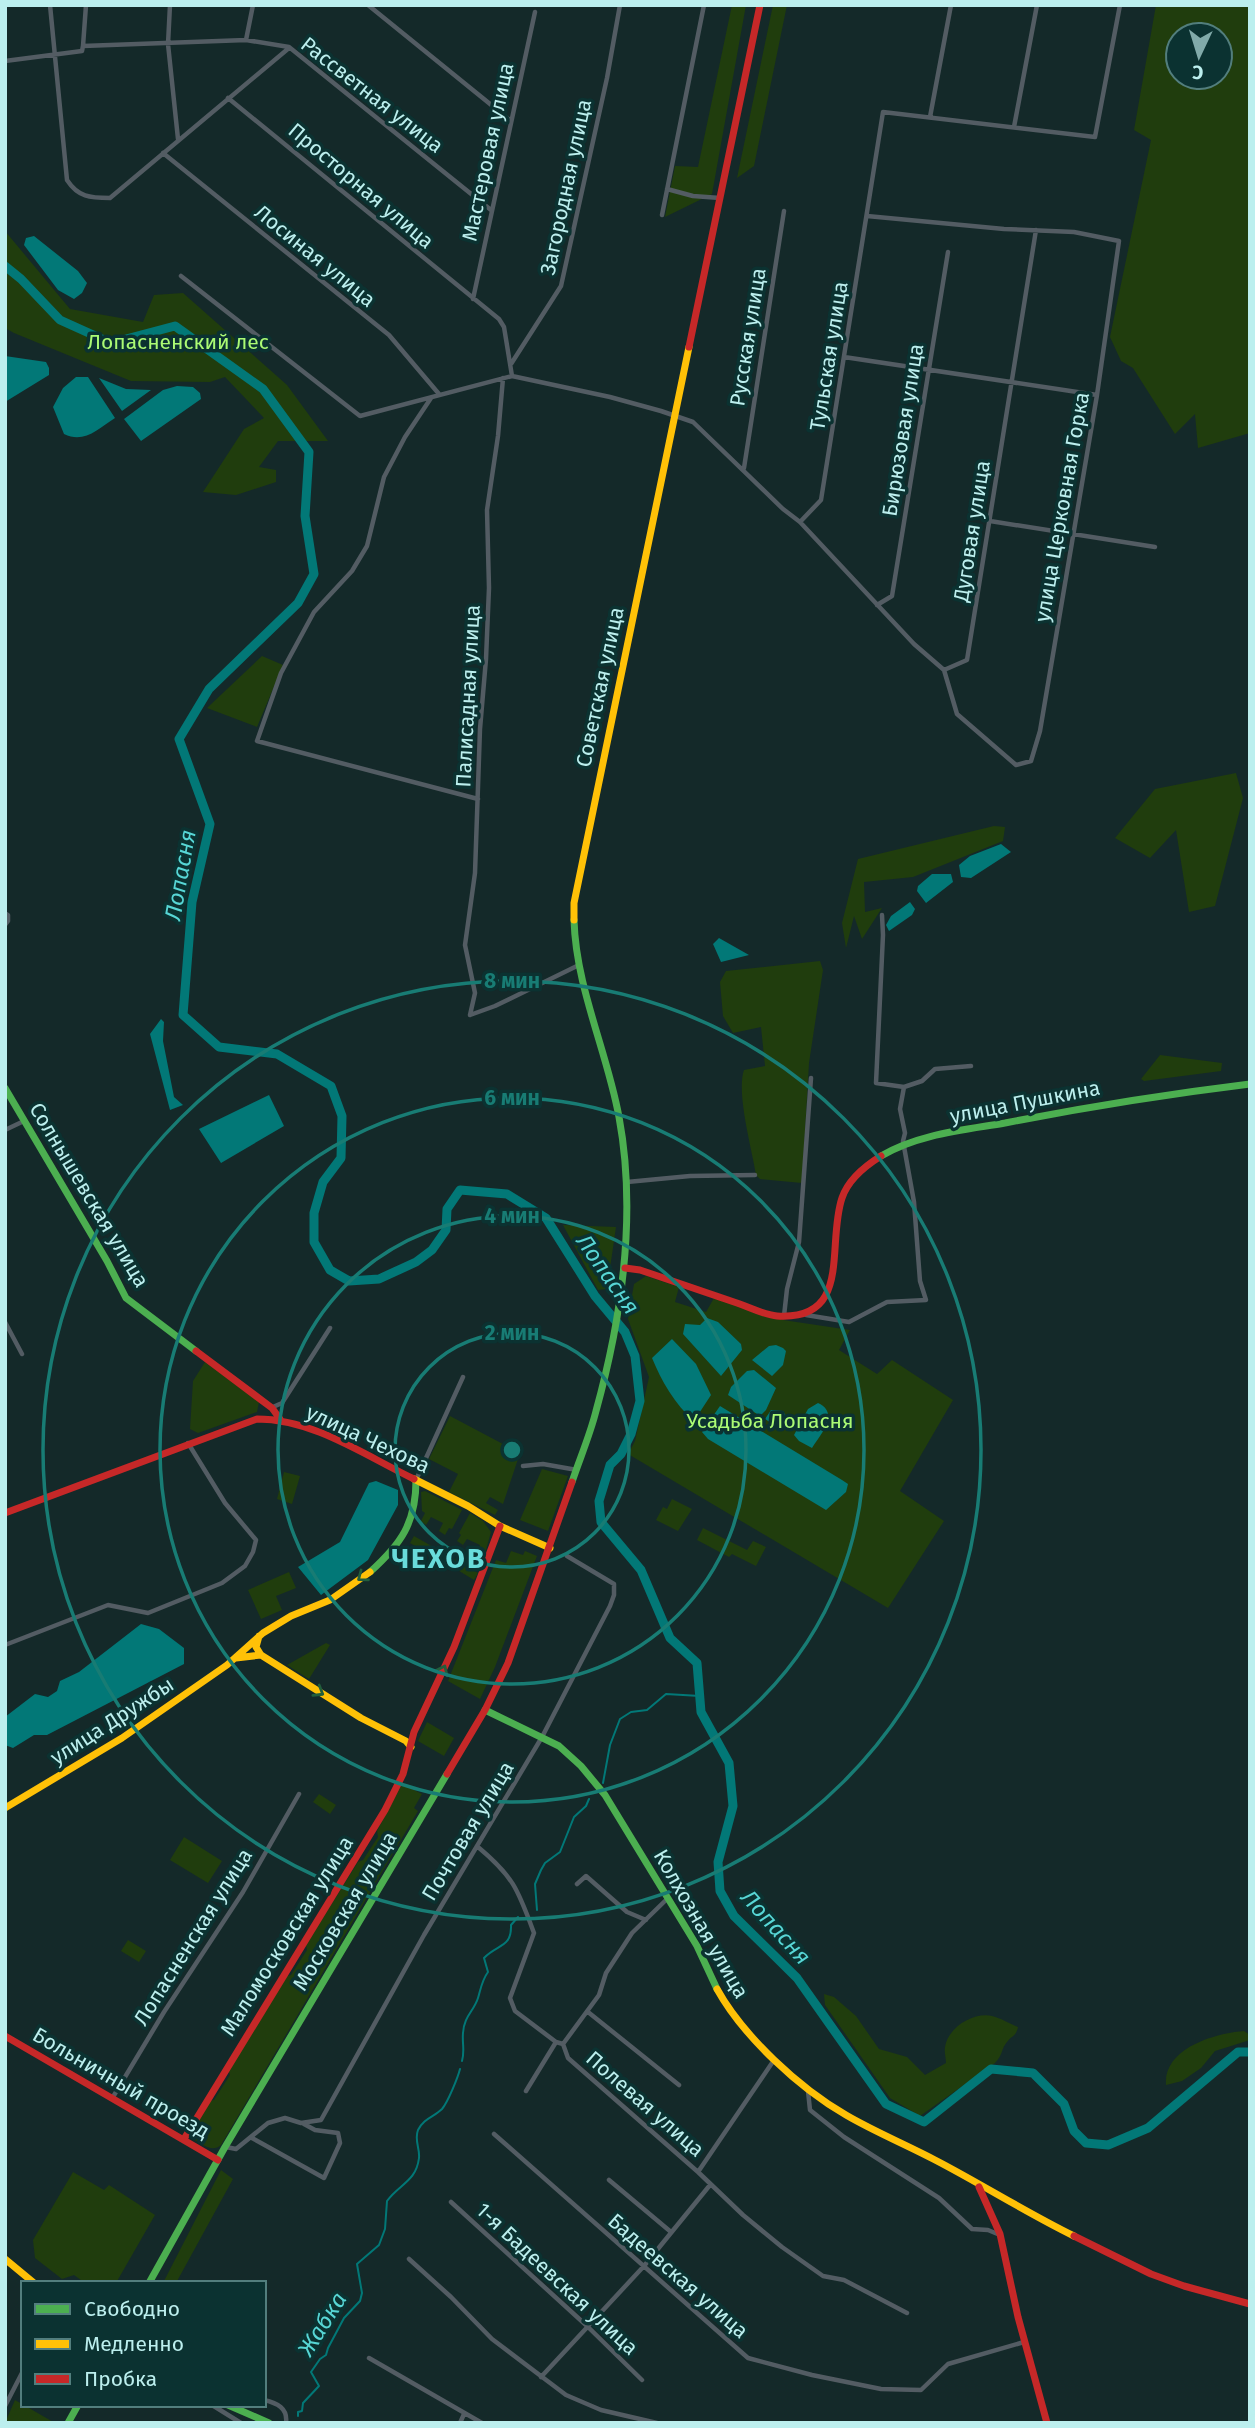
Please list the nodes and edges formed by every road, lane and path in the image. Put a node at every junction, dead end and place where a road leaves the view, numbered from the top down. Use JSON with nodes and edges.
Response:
{"nodes":[{"id":1,"x":50,"y":5,"type":"edge"},
{"id":2,"x":86,"y":5,"type":"edge"},
{"id":3,"x":170,"y":5,"type":"edge"},
{"id":4,"x":253,"y":5,"type":"edge"},
{"id":5,"x":368,"y":5,"type":"edge"},
{"id":6,"x":620,"y":5,"type":"edge"},
{"id":7,"x":704,"y":5,"type":"edge"},
{"id":8,"x":760,"y":5,"type":"edge"},
{"id":9,"x":951,"y":5,"type":"edge"},
{"id":10,"x":1037,"y":5,"type":"edge"},
{"id":11,"x":1120,"y":5,"type":"edge"},
{"id":12,"x":535,"y":12,"type":"dead end"},
{"id":13,"x":246,"y":40,"type":"junction"},
{"id":14,"x":168,"y":44,"type":"junction"},
{"id":15,"x":83,"y":46,"type":"junction"},
{"id":16,"x":289,"y":47,"type":"junction"},
{"id":17,"x":55,"y":57,"type":"junction"},
{"id":18,"x":5,"y":61,"type":"edge"},
{"id":19,"x":228,"y":98,"type":"junction"},
{"id":20,"x":930,"y":117,"type":"junction"},
{"id":21,"x":511,"y":121,"type":"junction"},
{"id":22,"x":1014,"y":127,"type":"junction"},
{"id":23,"x":178,"y":139,"type":"junction"},
{"id":24,"x":163,"y":153,"type":"junction"},
{"id":25,"x":667,"y":189,"type":"junction"},
{"id":26,"x":721,"y":198,"type":"junction"},
{"id":27,"x":491,"y":210,"type":"junction"},
{"id":28,"x":784,"y":211,"type":"dead end"},
{"id":29,"x":662,"y":215,"type":"dead end"},
{"id":30,"x":867,"y":216,"type":"junction"},
{"id":31,"x":1036,"y":230,"type":"junction"},
{"id":32,"x":948,"y":252,"type":"dead end"},
{"id":33,"x":181,"y":276,"type":"dead end"},
{"id":34,"x":473,"y":299,"type":"junction"},
{"id":35,"x":844,"y":357,"type":"junction"},
{"id":36,"x":511,"y":364,"type":"junction"},
{"id":37,"x":928,"y":370,"type":"junction"},
{"id":38,"x":512,"y":376,"type":"junction"},
{"id":39,"x":503,"y":378,"type":"junction"},
{"id":40,"x":1012,"y":383,"type":"junction"},
{"id":41,"x":439,"y":394,"type":"junction"},
{"id":42,"x":1097,"y":395,"type":"junction"},
{"id":43,"x":432,"y":396,"type":"junction"},
{"id":44,"x":674,"y":415,"type":"junction"},
{"id":45,"x":744,"y":469,"type":"junction"},
{"id":46,"x":990,"y":521,"type":"junction"},
{"id":47,"x":800,"y":522,"type":"junction"},
{"id":48,"x":1073,"y":534,"type":"junction"},
{"id":49,"x":1155,"y":547,"type":"dead end"},
{"id":50,"x":877,"y":605,"type":"junction"},
{"id":51,"x":944,"y":670,"type":"junction"},
{"id":52,"x":478,"y":799,"type":"junction"},
{"id":53,"x":5,"y":913,"type":"edge"},
{"id":54,"x":882,"y":915,"type":"dead end"},
{"id":55,"x":5,"y":925,"type":"edge"},
{"id":56,"x":579,"y":965,"type":"junction"},
{"id":57,"x":971,"y":1066,"type":"dead end"},
{"id":58,"x":811,"y":1078,"type":"dead end"},
{"id":59,"x":1250,"y":1084,"type":"edge"},
{"id":60,"x":904,"y":1087,"type":"junction"},
{"id":61,"x":5,"y":1088,"type":"edge"},
{"id":62,"x":24,"y":1121,"type":"junction"},
{"id":63,"x":5,"y":1130,"type":"edge"},
{"id":64,"x":905,"y":1146,"type":"junction"},
{"id":65,"x":755,"y":1175,"type":"dead end"},
{"id":66,"x":627,"y":1182,"type":"junction"},
{"id":67,"x":625,"y":1268,"type":"junction"},
{"id":68,"x":804,"y":1314,"type":"junction"},
{"id":69,"x":783,"y":1317,"type":"junction"},
{"id":70,"x":5,"y":1322,"type":"edge"},
{"id":71,"x":330,"y":1328,"type":"dead end"},
{"id":72,"x":22,"y":1354,"type":"dead end"},
{"id":73,"x":606,"y":1370,"type":"joint"},
{"id":74,"x":463,"y":1377,"type":"dead end"},
{"id":75,"x":272,"y":1408,"type":"junction"},
{"id":76,"x":280,"y":1419,"type":"junction"},
{"id":77,"x":188,"y":1443,"type":"junction"},
{"id":78,"x":523,"y":1466,"type":"dead end"},
{"id":79,"x":577,"y":1470,"type":"junction"},
{"id":80,"x":416,"y":1480,"type":"junction"},
{"id":81,"x":5,"y":1513,"type":"edge"},
{"id":82,"x":500,"y":1526,"type":"junction"},
{"id":83,"x":550,"y":1548,"type":"junction"},
{"id":84,"x":567,"y":1556,"type":"dead end"},
{"id":85,"x":259,"y":1636,"type":"junction"},
{"id":86,"x":5,"y":1645,"type":"edge"},
{"id":87,"x":261,"y":1656,"type":"junction"},
{"id":88,"x":236,"y":1658,"type":"junction"},
{"id":89,"x":485,"y":1710,"type":"junction"},
{"id":90,"x":414,"y":1732,"type":"junction"},
{"id":91,"x":542,"y":1737,"type":"junction"},
{"id":92,"x":401,"y":1738,"type":"junction"},
{"id":93,"x":411,"y":1747,"type":"junction"},
{"id":94,"x":299,"y":1794,"type":"dead end"},
{"id":95,"x":5,"y":1808,"type":"edge"},
{"id":96,"x":478,"y":1847,"type":"junction"},
{"id":97,"x":577,"y":1884,"type":"dead end"},
{"id":98,"x":668,"y":1898,"type":"junction"},
{"id":99,"x":646,"y":1920,"type":"junction"},
{"id":100,"x":588,"y":2012,"type":"junction"},
{"id":101,"x":5,"y":2036,"type":"edge"},
{"id":102,"x":556,"y":2042,"type":"junction"},
{"id":103,"x":563,"y":2045,"type":"junction"},
{"id":104,"x":774,"y":2060,"type":"junction"},
{"id":105,"x":680,"y":2085,"type":"dead end"},
{"id":106,"x":526,"y":2091,"type":"dead end"},
{"id":107,"x":808,"y":2091,"type":"junction"},
{"id":108,"x":113,"y":2097,"type":"junction"},
{"id":109,"x":301,"y":2123,"type":"junction"},
{"id":110,"x":494,"y":2134,"type":"dead end"},
{"id":111,"x":252,"y":2138,"type":"junction"},
{"id":112,"x":184,"y":2139,"type":"junction"},
{"id":113,"x":225,"y":2147,"type":"junction"},
{"id":114,"x":218,"y":2160,"type":"junction"},
{"id":115,"x":698,"y":2172,"type":"junction"},
{"id":116,"x":609,"y":2180,"type":"dead end"},
{"id":117,"x":977,"y":2184,"type":"junction"},
{"id":118,"x":710,"y":2185,"type":"junction"},
{"id":119,"x":451,"y":2202,"type":"dead end"},
{"id":120,"x":671,"y":2232,"type":"junction"},
{"id":121,"x":1001,"y":2235,"type":"junction"},
{"id":122,"x":5,"y":2259,"type":"edge"},
{"id":123,"x":409,"y":2259,"type":"dead end"},
{"id":124,"x":644,"y":2266,"type":"junction"},
{"id":125,"x":32,"y":2281,"type":"edge"},
{"id":126,"x":150,"y":2281,"type":"edge"},
{"id":127,"x":1250,"y":2304,"type":"edge"},
{"id":128,"x":907,"y":2313,"type":"dead end"},
{"id":129,"x":587,"y":2326,"type":"junction"},
{"id":130,"x":1024,"y":2342,"type":"junction"},
{"id":131,"x":369,"y":2358,"type":"dead end"},
{"id":132,"x":21,"y":2375,"type":"edge"},
{"id":133,"x":541,"y":2377,"type":"junction"},
{"id":134,"x":642,"y":2380,"type":"dead end"},
{"id":135,"x":266,"y":2400,"type":"edge"},
{"id":136,"x":5,"y":2406,"type":"edge"},
{"id":137,"x":77,"y":2407,"type":"edge"},
{"id":138,"x":215,"y":2407,"type":"edge"},
{"id":139,"x":232,"y":2407,"type":"edge"},
{"id":140,"x":464,"y":2414,"type":"junction"},
{"id":141,"x":266,"y":2422,"type":"edge"},
{"id":142,"x":68,"y":2423,"type":"edge"},
{"id":143,"x":241,"y":2423,"type":"edge"},
{"id":144,"x":286,"y":2423,"type":"edge"},
{"id":145,"x":460,"y":2423,"type":"edge"},
{"id":146,"x":482,"y":2423,"type":"edge"},
{"id":147,"x":657,"y":2423,"type":"edge"},
{"id":148,"x":1047,"y":2423,"type":"edge"}],
"edges":[{"from":1,"to":17,"type":"street"},
{"from":2,"to":15,"type":"street"},
{"from":3,"to":14,"type":"street"},
{"from":4,"to":13,"type":"street"},
{"from":5,"to":21,"type":"street"},
{"from":6,"to":36,"type":"street","name":"Загородная улица"},
{"from":7,"to":25,"type":"street"},
{"from":8,"to":26,"type":"main road","name":"Советская улица"},
{"from":9,"to":20,"type":"street"},
{"from":10,"to":22,"type":"street"},
{"from":11,"to":22,"type":"street"},
{"from":12,"to":21,"type":"street","name":"Мастеровая улица"},
{"from":13,"to":14,"type":"street","name":"Рассветная улица"},
{"from":13,"to":16,"type":"street","name":"Рассветная улица"},
{"from":14,"to":15,"type":"street","name":"Рассветная улица"},
{"from":14,"to":23,"type":"street"},
{"from":15,"to":17,"type":"street","name":"Рассветная улица"},
{"from":16,"to":19,"type":"street"},
{"from":16,"to":27,"type":"street","name":"Рассветная улица"},
{"from":17,"to":18,"type":"street","name":"Рассветная улица"},
{"from":17,"to":24,"type":"street"},
{"from":19,"to":23,"type":"street"},
{"from":19,"to":34,"type":"street","name":"Просторная улица"},
{"from":20,"to":22,"type":"street"},
{"from":20,"to":30,"type":"street","name":"Тульская улица"},
{"from":21,"to":27,"type":"street","name":"Мастеровая улица"},
{"from":23,"to":24,"type":"street"},
{"from":24,"to":41,"type":"street","name":"Лосиная улица"},
{"from":25,"to":26,"type":"street"},
{"from":25,"to":29,"type":"street"},
{"from":26,"to":44,"type":"main road","name":"Советская улица"},
{"from":27,"to":34,"type":"street","name":"Мастеровая улица"},
{"from":28,"to":45,"type":"street","name":"Русская улица"},
{"from":30,"to":31,"type":"street"},
{"from":30,"to":35,"type":"street","name":"Тульская улица"},
{"from":31,"to":40,"type":"street","name":"Дуговая улица"},
{"from":31,"to":42,"type":"street","name":"улица Церковная Горка"},
{"from":32,"to":37,"type":"street","name":"Бирюзовая улица"},
{"from":33,"to":43,"type":"street"},
{"from":34,"to":36,"type":"street","name":"Просторная улица"},
{"from":35,"to":37,"type":"street"},
{"from":35,"to":47,"type":"street","name":"Тульская улица"},
{"from":36,"to":38,"type":"street","name":"Просторная улица"},
{"from":37,"to":40,"type":"street"},
{"from":37,"to":50,"type":"street","name":"Бирюзовая улица"},
{"from":38,"to":39,"type":"street"},
{"from":38,"to":44,"type":"street"},
{"from":39,"to":41,"type":"street"},
{"from":39,"to":52,"type":"street","name":"Палисадная улица"},
{"from":40,"to":42,"type":"street"},
{"from":40,"to":46,"type":"street","name":"Дуговая улица"},
{"from":41,"to":43,"type":"street"},
{"from":42,"to":48,"type":"street","name":"улица Церковная Горка"},
{"from":43,"to":52,"type":"street"},
{"from":44,"to":45,"type":"street"},
{"from":44,"to":56,"type":"main road","name":"Советская улица"},
{"from":45,"to":47,"type":"street"},
{"from":46,"to":48,"type":"street"},
{"from":46,"to":51,"type":"street","name":"Дуговая улица"},
{"from":47,"to":50,"type":"street"},
{"from":48,"to":49,"type":"street"},
{"from":48,"to":51,"type":"street","name":"улица Церковная Горка"},
{"from":50,"to":51,"type":"street"},
{"from":52,"to":56,"type":"street","name":"Палисадная улица"},
{"from":53,"to":55,"type":"street"},
{"from":54,"to":60,"type":"street"},
{"from":56,"to":66,"type":"main road","name":"Советская улица"},
{"from":57,"to":60,"type":"street"},
{"from":58,"to":69,"type":"street"},
{"from":59,"to":64,"type":"main road","name":"улица Пушкина"},
{"from":60,"to":64,"type":"street"},
{"from":61,"to":62,"type":"main road","name":"Солнышевская улица"},
{"from":62,"to":63,"type":"street"},
{"from":62,"to":75,"type":"main road","name":"Солнышевская улица"},
{"from":64,"to":68,"type":"main road","name":"улица Пушкина"},
{"from":64,"to":68,"type":"street"},
{"from":65,"to":66,"type":"street"},
{"from":66,"to":67,"type":"main road","name":"Советская улица"},
{"from":67,"to":69,"type":"main road"},
{"from":67,"to":73,"type":"main road","name":"Советская улица"},
{"from":68,"to":69,"type":"main road"},
{"from":70,"to":72,"type":"street"},
{"from":71,"to":75,"type":"street"},
{"from":73,"to":79,"type":"main road","name":"Московская улица"},
{"from":74,"to":80,"type":"street"},
{"from":75,"to":76,"type":"main road","name":"Солнышевская улица"},
{"from":76,"to":77,"type":"main road","name":"улица Чехова"},
{"from":76,"to":80,"type":"main road","name":"улица Чехова"},
{"from":77,"to":81,"type":"main road","name":"улица Чехова"},
{"from":77,"to":86,"type":"street"},
{"from":78,"to":79,"type":"street"},
{"from":79,"to":83,"type":"main road","name":"Московская улица"},
{"from":80,"to":82,"type":"main road","name":"улица Чехова"},
{"from":80,"to":85,"type":"main road","name":"улица Дружбы","one_way":true},
{"from":82,"to":83,"type":"main road","name":"улица Чехова"},
{"from":90,"to":82,"type":"main road","one_way":true},
{"from":83,"to":89,"type":"main road","name":"Московская улица"},
{"from":84,"to":91,"type":"street","name":"Почтовая улица"},
{"from":85,"to":87,"type":"main road"},
{"from":85,"to":88,"type":"main road","name":"улица Дружбы"},
{"from":87,"to":88,"type":"main road"},
{"from":87,"to":92,"type":"main road","one_way":true},
{"from":88,"to":95,"type":"main road","name":"улица Дружбы"},
{"from":89,"to":91,"type":"main road","name":"Колхозная улица"},
{"from":89,"to":113,"type":"main road","name":"Московская улица"},
{"from":90,"to":92,"type":"main road"},
{"from":90,"to":93,"type":"main road"},
{"from":91,"to":96,"type":"street","name":"Почтовая улица"},
{"from":91,"to":98,"type":"main road","name":"Колхозная улица"},
{"from":92,"to":93,"type":"main road"},
{"from":93,"to":112,"type":"main road","name":"Маломосковская улица"},
{"from":94,"to":108,"type":"street","name":"Лопасненская улица"},
{"from":96,"to":102,"type":"street"},
{"from":96,"to":109,"type":"street","name":"Почтовая улица"},
{"from":97,"to":99,"type":"street"},
{"from":98,"to":99,"type":"street"},
{"from":98,"to":104,"type":"main road","name":"Колхозная улица"},
{"from":99,"to":100,"type":"street"},
{"from":100,"to":103,"type":"street"},
{"from":100,"to":105,"type":"street"},
{"from":101,"to":108,"type":"main road","name":"Больничный проезд"},
{"from":102,"to":103,"type":"street"},
{"from":102,"to":106,"type":"street"},
{"from":103,"to":115,"type":"street","name":"Полевая улица"},
{"from":104,"to":107,"type":"main road","name":"Колхозная улица"},
{"from":104,"to":115,"type":"street"},
{"from":107,"to":117,"type":"main road","name":"Колхозная улица"},
{"from":107,"to":121,"type":"street"},
{"from":108,"to":112,"type":"main road","name":"Больничный проезд"},
{"from":109,"to":111,"type":"street","name":"Почтовая улица"},
{"from":109,"to":111,"type":"street","name":"Почтовая улица"},
{"from":110,"to":124,"type":"street","name":"Бадеевская улица"},
{"from":111,"to":113,"type":"street","name":"Почтовая улица"},
{"from":112,"to":114,"type":"main road","name":"Больничный проезд"},
{"from":113,"to":114,"type":"main road","name":"Московская улица"},
{"from":114,"to":126,"type":"main road","name":"Московская улица"},
{"from":115,"to":118,"type":"street","name":"Полевая улица"},
{"from":116,"to":120,"type":"street"},
{"from":117,"to":121,"type":"main road"},
{"from":117,"to":127,"type":"main road","name":"Колхозная улица"},
{"from":118,"to":120,"type":"street","name":"Полевая улица"},
{"from":118,"to":128,"type":"street","name":"Полевая улица"},
{"from":119,"to":129,"type":"street","name":"1-я Бадеевская улица"},
{"from":120,"to":124,"type":"street","name":"Полевая улица"},
{"from":121,"to":130,"type":"main road"},
{"from":122,"to":125,"type":"main road"},
{"from":123,"to":133,"type":"street"},
{"from":124,"to":129,"type":"street","name":"Полевая улица"},
{"from":124,"to":130,"type":"street","name":"Бадеевская улица"},
{"from":129,"to":133,"type":"street","name":"Полевая улица"},
{"from":129,"to":134,"type":"street","name":"1-я Бадеевская улица"},
{"from":130,"to":148,"type":"main road"},
{"from":131,"to":140,"type":"street"},
{"from":132,"to":136,"type":"street"},
{"from":133,"to":147,"type":"street"},
{"from":135,"to":144,"type":"street"},
{"from":137,"to":142,"type":"main road"},
{"from":138,"to":143,"type":"street"},
{"from":139,"to":141,"type":"main road"},
{"from":140,"to":145,"type":"street"},
{"from":140,"to":146,"type":"street"}]}
